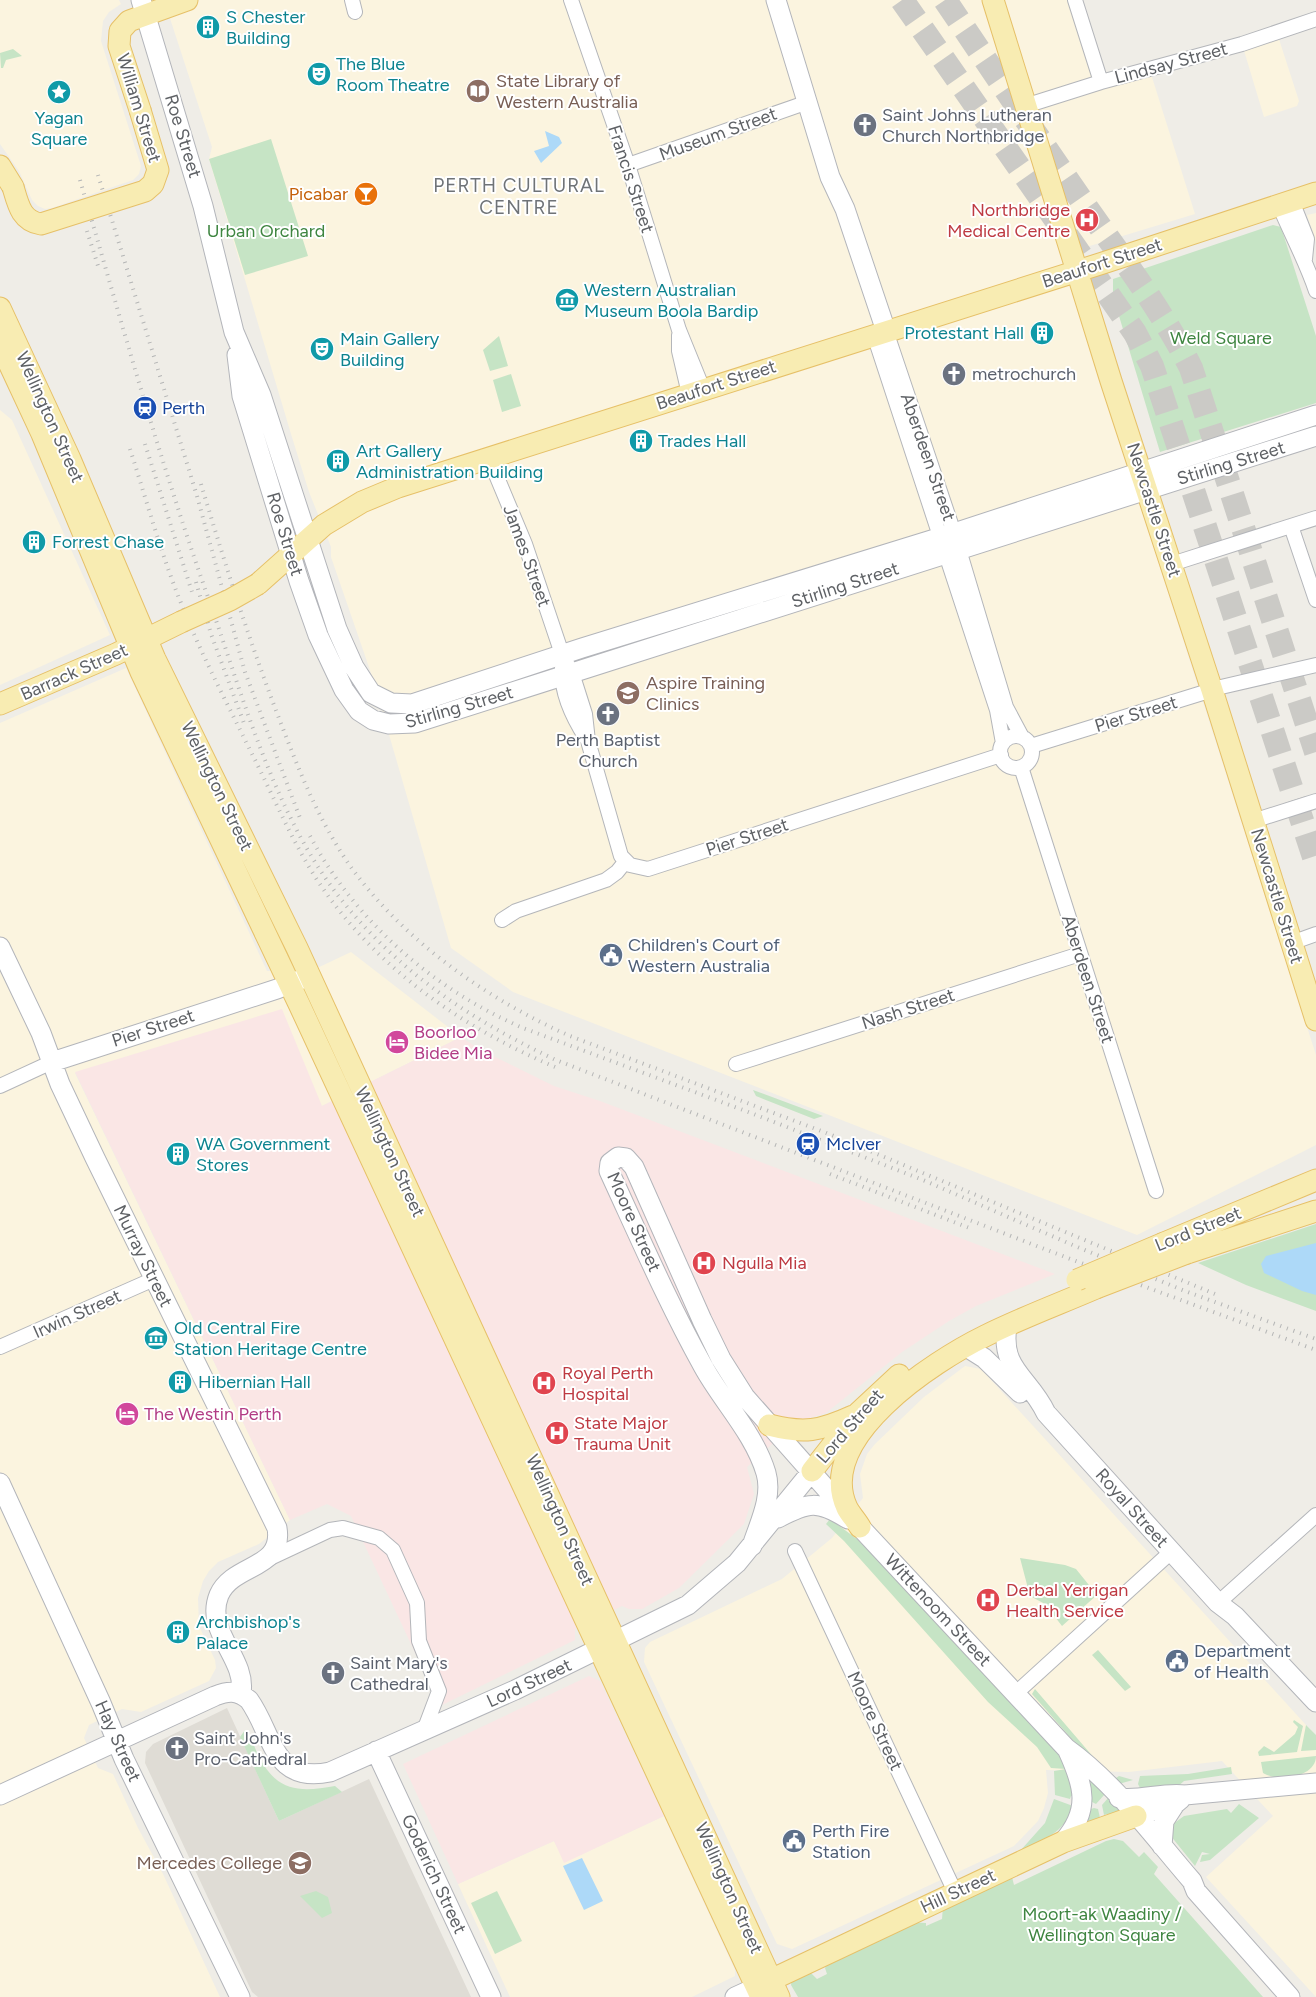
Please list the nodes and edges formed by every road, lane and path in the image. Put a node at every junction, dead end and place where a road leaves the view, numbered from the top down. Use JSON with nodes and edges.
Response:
{"nodes":[{"id":1,"x":187,"y":0,"type":"edge"},
{"id":2,"x":571,"y":0,"type":"edge"},
{"id":3,"x":776,"y":0,"type":"edge"},
{"id":4,"x":992,"y":0,"type":"edge"},
{"id":5,"x":1003,"y":0,"type":"edge"},
{"id":6,"x":1075,"y":0,"type":"edge"},
{"id":7,"x":139,"y":12,"type":"edge"},
{"id":8,"x":1316,"y":19,"type":"edge"},
{"id":9,"x":1101,"y":82,"type":"junction"},
{"id":10,"x":808,"y":102,"type":"junction"},
{"id":11,"x":1031,"y":105,"type":"junction"},
{"id":12,"x":0,"y":166,"type":"edge"},
{"id":13,"x":628,"y":166,"type":"junction"},
{"id":14,"x":1316,"y":193,"type":"edge"},
{"id":15,"x":1286,"y":203,"type":"junction"},
{"id":16,"x":1082,"y":270,"type":"junction"},
{"id":17,"x":1316,"y":292,"type":"edge"},
{"id":18,"x":0,"y":308,"type":"edge"},
{"id":19,"x":234,"y":332,"type":"junction"},
{"id":20,"x":880,"y":333,"type":"junction"},
{"id":21,"x":0,"y":344,"type":"edge"},
{"id":22,"x":696,"y":391,"type":"junction"},
{"id":23,"x":1316,"y":415,"type":"edge"},
{"id":24,"x":1316,"y":436,"type":"edge"},
{"id":25,"x":490,"y":458,"type":"junction"},
{"id":26,"x":1150,"y":479,"type":"junction"},
{"id":27,"x":1316,"y":518,"type":"edge"},
{"id":28,"x":1290,"y":526,"type":"junction"},
{"id":29,"x":307,"y":540,"type":"junction"},
{"id":30,"x":950,"y":543,"type":"junction"},
{"id":31,"x":292,"y":556,"type":"junction"},
{"id":32,"x":1181,"y":561,"type":"junction"},
{"id":33,"x":1316,"y":600,"type":"edge"},
{"id":34,"x":139,"y":643,"type":"junction"},
{"id":35,"x":562,"y":654,"type":"junction"},
{"id":36,"x":1316,"y":665,"type":"edge"},
{"id":37,"x":567,"y":675,"type":"junction"},
{"id":38,"x":471,"y":685,"type":"junction"},
{"id":39,"x":1217,"y":689,"type":"junction"},
{"id":40,"x":517,"y":691,"type":"junction"},
{"id":41,"x":382,"y":700,"type":"joint"},
{"id":42,"x":0,"y":704,"type":"edge"},
{"id":43,"x":373,"y":720,"type":"joint"},
{"id":44,"x":1026,"y":742,"type":"junction"},
{"id":45,"x":1002,"y":749,"type":"junction"},
{"id":46,"x":1021,"y":766,"type":"junction"},
{"id":47,"x":1316,"y":801,"type":"edge"},
{"id":48,"x":1258,"y":819,"type":"junction"},
{"id":49,"x":625,"y":862,"type":"junction"},
{"id":50,"x":502,"y":920,"type":"dead end"},
{"id":51,"x":1302,"y":939,"type":"edge"},
{"id":52,"x":0,"y":947,"type":"edge"},
{"id":53,"x":1080,"y":954,"type":"junction"},
{"id":54,"x":309,"y":976,"type":"junction"},
{"id":55,"x":1316,"y":982,"type":"edge"},
{"id":56,"x":290,"y":984,"type":"junction"},
{"id":57,"x":1316,"y":1020,"type":"edge"},
{"id":58,"x":52,"y":1062,"type":"junction"},
{"id":59,"x":736,"y":1064,"type":"dead end"},
{"id":60,"x":0,"y":1086,"type":"edge"},
{"id":61,"x":1312,"y":1179,"type":"edge"},
{"id":62,"x":1156,"y":1191,"type":"dead end"},
{"id":63,"x":1316,"y":1211,"type":"edge"},
{"id":64,"x":154,"y":1279,"type":"junction"},
{"id":65,"x":1086,"y":1284,"type":"junction"},
{"id":66,"x":1007,"y":1326,"type":"junction"},
{"id":67,"x":965,"y":1346,"type":"junction"},
{"id":68,"x":0,"y":1348,"type":"edge"},
{"id":69,"x":1046,"y":1413,"type":"junction"},
{"id":70,"x":856,"y":1415,"type":"junction"},
{"id":71,"x":769,"y":1425,"type":"junction"},
{"id":72,"x":812,"y":1471,"type":"junction"},
{"id":73,"x":0,"y":1483,"type":"edge"},
{"id":74,"x":1316,"y":1515,"type":"edge"},
{"id":75,"x":772,"y":1521,"type":"junction"},
{"id":76,"x":860,"y":1526,"type":"junction"},
{"id":77,"x":752,"y":1546,"type":"junction"},
{"id":78,"x":795,"y":1551,"type":"dead end"},
{"id":79,"x":1172,"y":1552,"type":"junction"},
{"id":80,"x":266,"y":1560,"type":"junction"},
{"id":81,"x":1218,"y":1603,"type":"junction"},
{"id":82,"x":607,"y":1646,"type":"junction"},
{"id":83,"x":241,"y":1693,"type":"junction"},
{"id":84,"x":1016,"y":1693,"type":"junction"},
{"id":85,"x":1316,"y":1702,"type":"edge"},
{"id":86,"x":1316,"y":1716,"type":"edge"},
{"id":87,"x":425,"y":1728,"type":"junction"},
{"id":88,"x":117,"y":1742,"type":"junction"},
{"id":89,"x":1066,"y":1748,"type":"junction"},
{"id":90,"x":376,"y":1751,"type":"junction"},
{"id":91,"x":1313,"y":1777,"type":"edge"},
{"id":92,"x":0,"y":1795,"type":"edge"},
{"id":93,"x":1119,"y":1798,"type":"junction"},
{"id":94,"x":1180,"y":1800,"type":"junction"},
{"id":95,"x":1136,"y":1816,"type":"junction"},
{"id":96,"x":1108,"y":1826,"type":"junction"},
{"id":97,"x":1062,"y":1842,"type":"junction"},
{"id":98,"x":1162,"y":1846,"type":"junction"},
{"id":99,"x":1196,"y":1891,"type":"junction"},
{"id":100,"x":955,"y":1892,"type":"junction"},
{"id":101,"x":767,"y":1990,"type":"edge"},
{"id":102,"x":240,"y":1997,"type":"edge"},
{"id":103,"x":491,"y":1997,"type":"edge"},
{"id":104,"x":735,"y":1997,"type":"edge"},
{"id":105,"x":1290,"y":1997,"type":"edge"}],
"edges":[{"from":1,"to":7,"type":"main road"},
{"from":2,"to":13,"type":"street","name":"Francis Street"},
{"from":3,"to":10,"type":"main road","name":"Aberdeen Street"},
{"from":4,"to":11,"type":"main road","name":"Newcastle Street"},
{"from":5,"to":11,"type":"main road","name":"Newcastle Street"},
{"from":6,"to":9,"type":"street"},
{"from":7,"to":12,"type":"main road","name":"William Street","bridge":true},
{"from":7,"to":19,"type":"main road","name":"Roe Street"},
{"from":8,"to":9,"type":"street","name":"Lindsay Street"},
{"from":9,"to":11,"type":"street","name":"Lindsay Street"},
{"from":10,"to":13,"type":"street","name":"Museum Street"},
{"from":10,"to":20,"type":"main road","name":"Aberdeen Street"},
{"from":11,"to":16,"type":"main road","name":"Newcastle Street"},
{"from":13,"to":22,"type":"street","name":"Francis Street"},
{"from":14,"to":15,"type":"main road","name":"Beaufort Street"},
{"from":15,"to":16,"type":"main road","name":"Beaufort Street"},
{"from":15,"to":17,"type":"street"},
{"from":16,"to":20,"type":"main road","name":"Beaufort Street"},
{"from":16,"to":26,"type":"main road","name":"Newcastle Street"},
{"from":18,"to":34,"type":"main road","name":"Wellington Street"},
{"from":19,"to":29,"type":"main road","name":"Roe Street"},
{"from":19,"to":31,"type":"main road","name":"Roe Street"},
{"from":20,"to":22,"type":"main road","name":"Beaufort Street"},
{"from":20,"to":30,"type":"street","name":"Aberdeen Street"},
{"from":21,"to":34,"type":"main road","name":"Wellington Street"},
{"from":22,"to":25,"type":"main road","name":"Beaufort Street"},
{"from":23,"to":26,"type":"main road","name":"Stirling Street"},
{"from":24,"to":26,"type":"main road","name":"Stirling Street"},
{"from":25,"to":29,"type":"main road","name":"Beaufort Street"},
{"from":25,"to":35,"type":"street","name":"James Street"},
{"from":26,"to":30,"type":"main road","name":"Stirling Street"},
{"from":26,"to":32,"type":"main road","name":"Newcastle Street"},
{"from":26,"to":39,"type":"main road","name":"Newcastle Street"},
{"from":27,"to":28,"type":"street"},
{"from":28,"to":32,"type":"street"},
{"from":28,"to":33,"type":"street"},
{"from":29,"to":31,"type":"main road","name":"Beaufort Street"},
{"from":29,"to":41,"type":"main road","name":"Roe Street"},
{"from":30,"to":35,"type":"main road","name":"Stirling Street"},
{"from":30,"to":37,"type":"main road","name":"Stirling Street"},
{"from":30,"to":44,"type":"street","name":"Aberdeen Street"},
{"from":30,"to":45,"type":"street","name":"Aberdeen Street"},
{"from":31,"to":34,"type":"main road","name":"Beaufort Street","bridge":true},
{"from":31,"to":43,"type":"main road","name":"Roe Street"},
{"from":32,"to":39,"type":"main road","name":"Newcastle Street"},
{"from":34,"to":42,"type":"main road","name":"Barrack Street"},
{"from":34,"to":54,"type":"main road","name":"Wellington Street"},
{"from":34,"to":56,"type":"main road","name":"Wellington Street"},
{"from":35,"to":37,"type":"street","name":"James Street"},
{"from":35,"to":38,"type":"main road","name":"Stirling Street"},
{"from":36,"to":39,"type":"street","name":"Pier Street"},
{"from":37,"to":40,"type":"main road","name":"Stirling Street"},
{"from":37,"to":49,"type":"street","name":"James Street"},
{"from":38,"to":40,"type":"main road"},
{"from":38,"to":41,"type":"main road","name":"Stirling Street"},
{"from":39,"to":44,"type":"street","name":"Pier Street"},
{"from":39,"to":48,"type":"main road","name":"Newcastle Street"},
{"from":40,"to":43,"type":"main road","name":"Stirling Street"},
{"from":44,"to":45,"type":"street"},
{"from":44,"to":46,"type":"street"},
{"from":45,"to":46,"type":"street"},
{"from":45,"to":49,"type":"street","name":"Pier Street"},
{"from":46,"to":53,"type":"street","name":"Aberdeen Street"},
{"from":47,"to":48,"type":"street"},
{"from":48,"to":51,"type":"main road","name":"Newcastle Street"},
{"from":49,"to":50,"type":"street"},
{"from":51,"to":55,"type":"main road","name":"Newcastle Street"},
{"from":51,"to":57,"type":"main road","name":"Newcastle Street"},
{"from":52,"to":58,"type":"main road","name":"Murray Street"},
{"from":53,"to":59,"type":"street","name":"Nash Street"},
{"from":53,"to":62,"type":"street","name":"Aberdeen Street"},
{"from":54,"to":56,"type":"main road","name":"Pier Street"},
{"from":54,"to":82,"type":"main road","name":"Wellington Street"},
{"from":56,"to":58,"type":"main road","name":"Pier Street"},
{"from":56,"to":82,"type":"main road","name":"Wellington Street"},
{"from":58,"to":60,"type":"street","name":"Pier Street"},
{"from":58,"to":64,"type":"main road","name":"Murray Street"},
{"from":61,"to":65,"type":"main road","name":"Lord Street","bridge":true},
{"from":63,"to":65,"type":"main road","name":"Lord Street","bridge":true},
{"from":64,"to":68,"type":"street","name":"Irwin Street"},
{"from":64,"to":80,"type":"main road","name":"Murray Street"},
{"from":65,"to":66,"type":"main road","name":"Lord Street"},
{"from":65,"to":70,"type":"main road","name":"Lord Street"},
{"from":66,"to":67,"type":"main road","name":"Lord Street"},
{"from":66,"to":69,"type":"main road","name":"Royal Street"},
{"from":67,"to":69,"type":"main road","name":"Royal Street"},
{"from":67,"to":76,"type":"main road","name":"Lord Street"},
{"from":69,"to":79,"type":"main road","name":"Royal Street"},
{"from":70,"to":71,"type":"main road"},
{"from":70,"to":72,"type":"main road","name":"Lord Street"},
{"from":71,"to":72,"type":"main road","name":"Moore Street"},
{"from":71,"to":77,"type":"main road","name":"Moore Street"},
{"from":72,"to":75,"type":"main road","name":"Lord Street"},
{"from":72,"to":76,"type":"main road","name":"Wittenoom Street"},
{"from":73,"to":88,"type":"main road","name":"Hay Street"},
{"from":74,"to":81,"type":"street"},
{"from":75,"to":76,"type":"main road"},
{"from":75,"to":77,"type":"main road","name":"Lord Street"},
{"from":76,"to":84,"type":"main road","name":"Wittenoom Street"},
{"from":77,"to":82,"type":"main road","name":"Lord Street"},
{"from":78,"to":100,"type":"street","name":"Moore Street"},
{"from":79,"to":81,"type":"main road","name":"Royal Street"},
{"from":79,"to":84,"type":"street"},
{"from":80,"to":83,"type":"main road"},
{"from":80,"to":87,"type":"street"},
{"from":81,"to":85,"type":"main road","name":"Royal Street"},
{"from":81,"to":86,"type":"main road","name":"Royal Street"},
{"from":82,"to":87,"type":"main road","name":"Lord Street"},
{"from":82,"to":101,"type":"main road","name":"Wellington Street"},
{"from":83,"to":88,"type":"main road"},
{"from":83,"to":90,"type":"main road","name":"Lord Street"},
{"from":84,"to":89,"type":"main road","name":"Wittenoom Street"},
{"from":87,"to":90,"type":"main road","name":"Lord Street"},
{"from":88,"to":92,"type":"main road"},
{"from":88,"to":102,"type":"main road","name":"Hay Street"},
{"from":89,"to":93,"type":"main road","name":"Wittenoom Street"},
{"from":89,"to":97,"type":"main road","name":"Wittenoom Street"},
{"from":90,"to":103,"type":"main road","name":"Goderich Street"},
{"from":91,"to":94,"type":"main road","name":"Hill Street"},
{"from":93,"to":94,"type":"main road","name":"Hill Street"},
{"from":93,"to":95,"type":"main road","name":"Wittenoom Street"},
{"from":94,"to":95,"type":"main road","name":"Hill Street"},
{"from":94,"to":98,"type":"main road"},
{"from":95,"to":96,"type":"main road","name":"Hill Street"},
{"from":95,"to":98,"type":"main road","name":"Wittenoom Street"},
{"from":96,"to":97,"type":"main road","name":"Hill Street"},
{"from":96,"to":99,"type":"main road","name":"Wittenoom Street"},
{"from":97,"to":100,"type":"main road","name":"Hill Street"},
{"from":98,"to":99,"type":"main road","name":"Wittenoom Street"},
{"from":99,"to":105,"type":"main road","name":"Wittenoom Street"},
{"from":100,"to":101,"type":"main road","name":"Hill Street"},
{"from":101,"to":104,"type":"main road","name":"Hill Street"}]}
